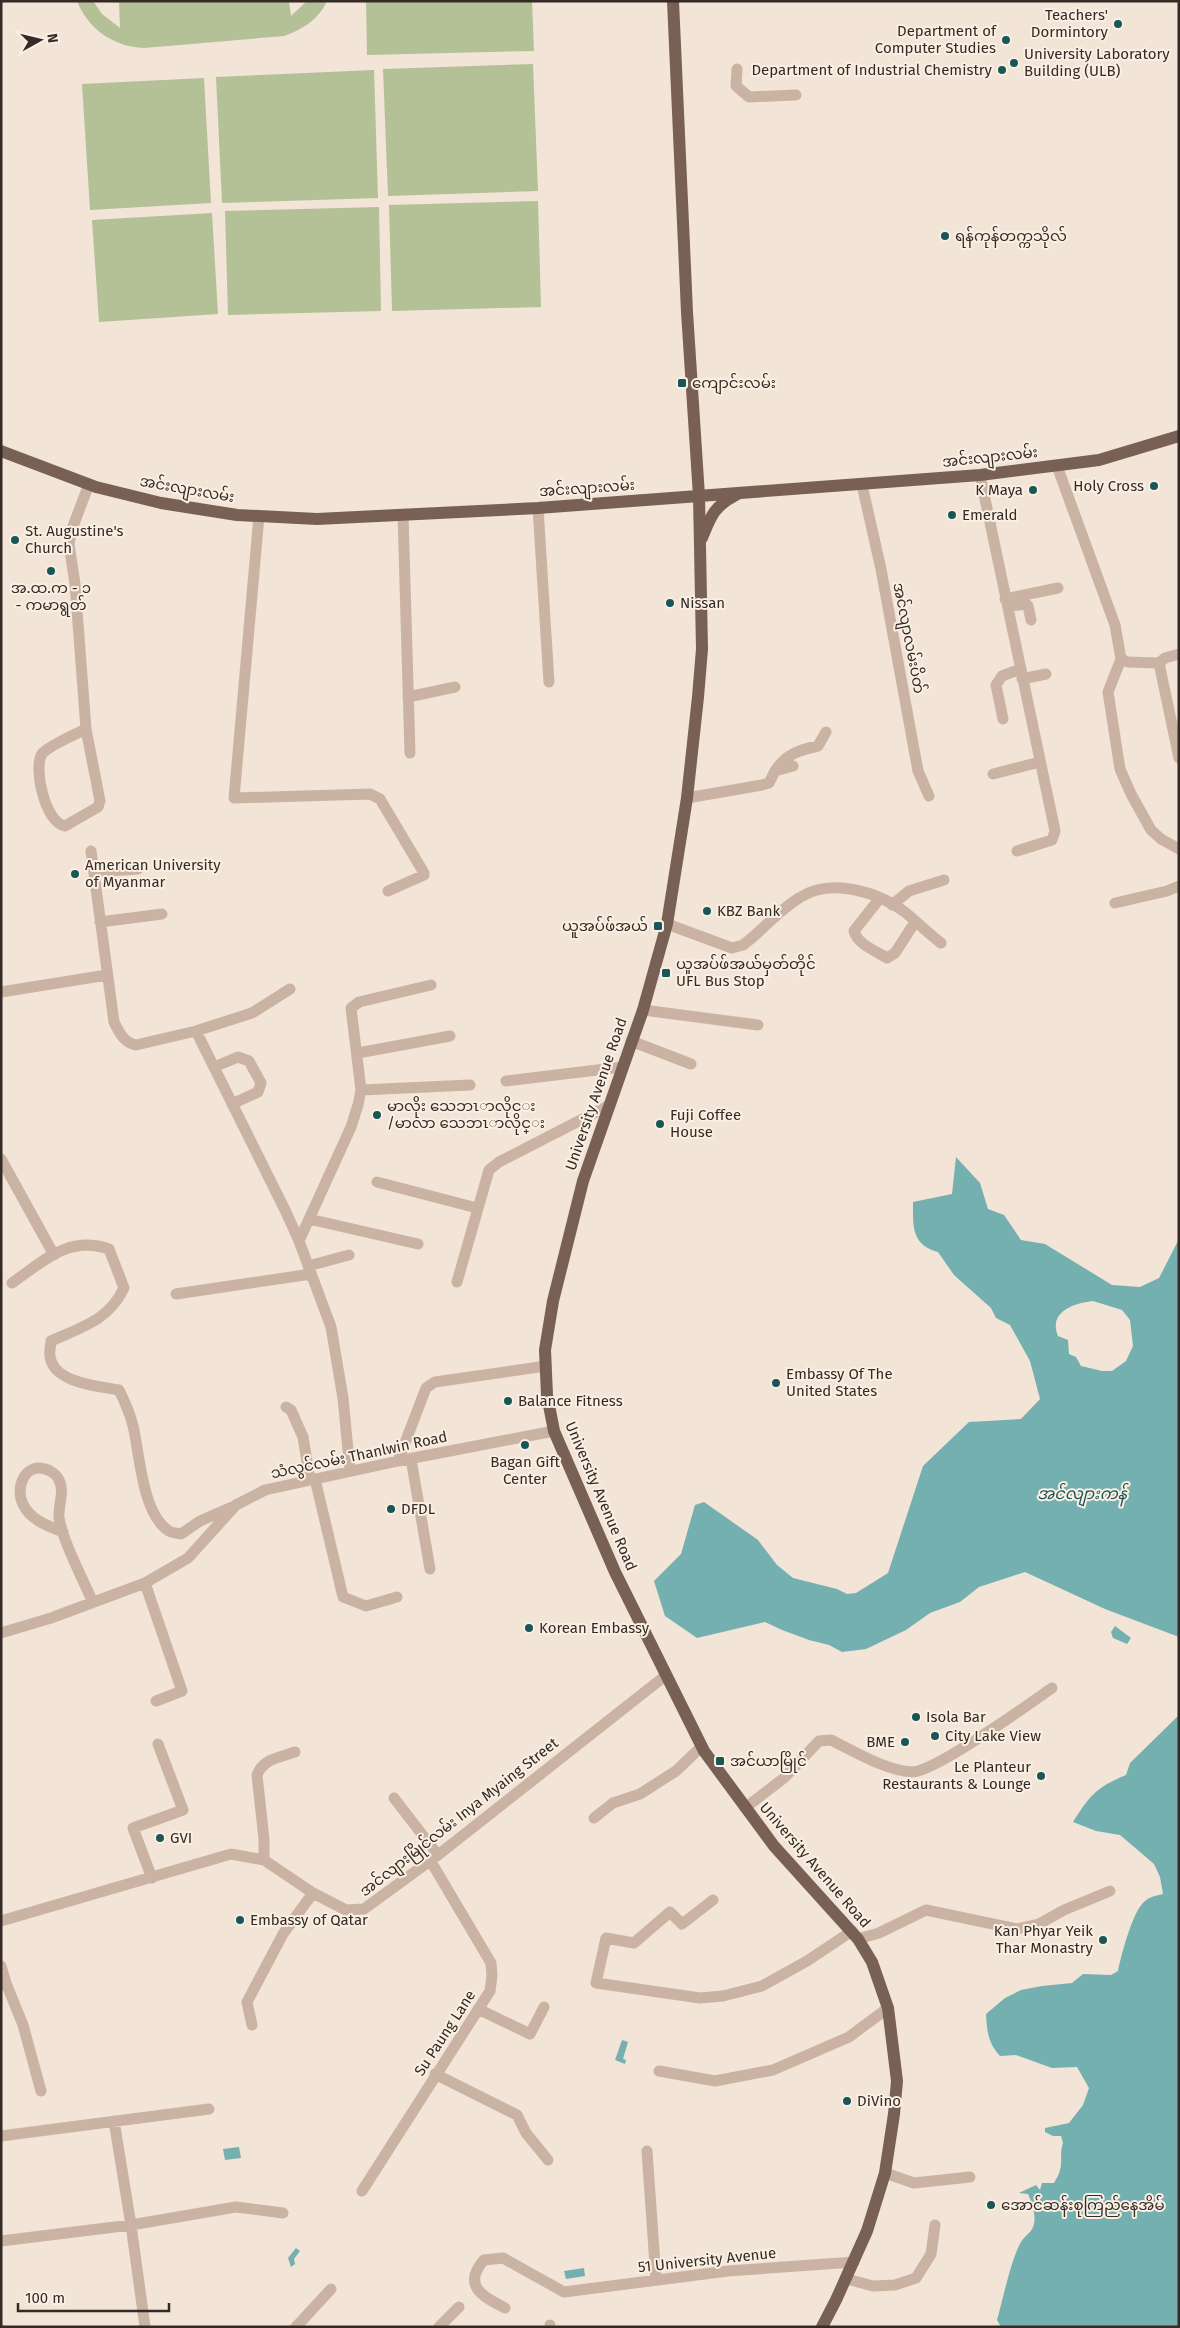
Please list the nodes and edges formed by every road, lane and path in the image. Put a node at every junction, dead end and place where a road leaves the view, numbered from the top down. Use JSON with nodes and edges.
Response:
{"nodes":[{"id":1,"x":673,"y":1,"type":"edge"},
{"id":2,"x":737,"y":70,"type":"dead end"},
{"id":3,"x":796,"y":95,"type":"dead end"},
{"id":4,"x":1179,"y":436,"type":"edge"},
{"id":5,"x":1,"y":451,"type":"edge"},
{"id":6,"x":1057,"y":466,"type":"junction"},
{"id":7,"x":980,"y":475,"type":"junction"},
{"id":8,"x":89,"y":484,"type":"junction"},
{"id":9,"x":862,"y":485,"type":"junction"},
{"id":10,"x":741,"y":493,"type":"junction"},
{"id":11,"x":700,"y":496,"type":"junction"},
{"id":12,"x":538,"y":508,"type":"junction"},
{"id":13,"x":403,"y":515,"type":"junction"},
{"id":14,"x":259,"y":516,"type":"junction"},
{"id":15,"x":700,"y":542,"type":"junction"},
{"id":16,"x":1058,"y":588,"type":"dead end"},
{"id":17,"x":1006,"y":602,"type":"junction"},
{"id":18,"x":1031,"y":620,"type":"dead end"},
{"id":19,"x":1179,"y":654,"type":"edge"},
{"id":20,"x":1121,"y":659,"type":"junction"},
{"id":21,"x":1159,"y":663,"type":"junction"},
{"id":22,"x":1021,"y":674,"type":"junction"},
{"id":23,"x":1046,"y":674,"type":"dead end"},
{"id":24,"x":549,"y":682,"type":"dead end"},
{"id":25,"x":455,"y":687,"type":"dead end"},
{"id":26,"x":408,"y":697,"type":"junction"},
{"id":27,"x":1003,"y":719,"type":"dead end"},
{"id":28,"x":86,"y":729,"type":"junction"},
{"id":29,"x":826,"y":732,"type":"dead end"},
{"id":30,"x":410,"y":753,"type":"dead end"},
{"id":31,"x":1179,"y":758,"type":"edge"},
{"id":32,"x":1040,"y":762,"type":"junction"},
{"id":33,"x":793,"y":766,"type":"dead end"},
{"id":34,"x":775,"y":771,"type":"junction"},
{"id":35,"x":992,"y":774,"type":"dead end"},
{"id":36,"x":929,"y":796,"type":"dead end"},
{"id":37,"x":687,"y":798,"type":"junction"},
{"id":38,"x":1179,"y":849,"type":"edge"},
{"id":39,"x":91,"y":851,"type":"dead end"},
{"id":40,"x":1017,"y":851,"type":"dead end"},
{"id":41,"x":138,"y":869,"type":"dead end"},
{"id":42,"x":94,"y":872,"type":"junction"},
{"id":43,"x":944,"y":880,"type":"dead end"},
{"id":44,"x":1179,"y":886,"type":"edge"},
{"id":45,"x":388,"y":891,"type":"dead end"},
{"id":46,"x":880,"y":898,"type":"junction"},
{"id":47,"x":1115,"y":903,"type":"dead end"},
{"id":48,"x":892,"y":904,"type":"junction"},
{"id":49,"x":162,"y":914,"type":"dead end"},
{"id":50,"x":100,"y":922,"type":"junction"},
{"id":51,"x":915,"y":922,"type":"junction"},
{"id":52,"x":667,"y":924,"type":"junction"},
{"id":53,"x":941,"y":943,"type":"dead end"},
{"id":54,"x":107,"y":974,"type":"junction"},
{"id":55,"x":431,"y":985,"type":"dead end"},
{"id":56,"x":290,"y":990,"type":"dead end"},
{"id":57,"x":1,"y":992,"type":"edge"},
{"id":58,"x":643,"y":1010,"type":"junction"},
{"id":59,"x":758,"y":1025,"type":"dead end"},
{"id":60,"x":196,"y":1032,"type":"junction"},
{"id":61,"x":450,"y":1036,"type":"dead end"},
{"id":62,"x":631,"y":1041,"type":"junction"},
{"id":63,"x":358,"y":1053,"type":"junction"},
{"id":64,"x":692,"y":1064,"type":"dead end"},
{"id":65,"x":214,"y":1067,"type":"junction"},
{"id":66,"x":622,"y":1067,"type":"junction"},
{"id":67,"x":506,"y":1081,"type":"dead end"},
{"id":68,"x":470,"y":1085,"type":"dead end"},
{"id":69,"x":361,"y":1090,"type":"junction"},
{"id":70,"x":232,"y":1104,"type":"junction"},
{"id":71,"x":608,"y":1106,"type":"junction"},
{"id":72,"x":1,"y":1159,"type":"edge"},
{"id":73,"x":377,"y":1182,"type":"dead end"},
{"id":74,"x":477,"y":1208,"type":"junction"},
{"id":75,"x":309,"y":1219,"type":"junction"},
{"id":76,"x":299,"y":1241,"type":"junction"},
{"id":77,"x":418,"y":1244,"type":"dead end"},
{"id":78,"x":54,"y":1255,"type":"junction"},
{"id":79,"x":349,"y":1255,"type":"dead end"},
{"id":80,"x":309,"y":1270,"type":"junction"},
{"id":81,"x":458,"y":1282,"type":"dead end"},
{"id":82,"x":12,"y":1283,"type":"dead end"},
{"id":83,"x":176,"y":1294,"type":"dead end"},
{"id":84,"x":546,"y":1366,"type":"junction"},
{"id":85,"x":286,"y":1408,"type":"dead end"},
{"id":86,"x":554,"y":1432,"type":"junction"},
{"id":87,"x":411,"y":1458,"type":"junction"},
{"id":88,"x":398,"y":1461,"type":"junction"},
{"id":89,"x":350,"y":1471,"type":"junction"},
{"id":90,"x":312,"y":1480,"type":"junction"},
{"id":91,"x":236,"y":1505,"type":"junction"},
{"id":92,"x":63,"y":1532,"type":"junction"},
{"id":93,"x":430,"y":1569,"type":"dead end"},
{"id":94,"x":145,"y":1583,"type":"junction"},
{"id":95,"x":397,"y":1597,"type":"dead end"},
{"id":96,"x":93,"y":1602,"type":"junction"},
{"id":97,"x":1,"y":1633,"type":"edge"},
{"id":98,"x":665,"y":1676,"type":"junction"},
{"id":99,"x":1052,"y":1688,"type":"dead end"},
{"id":100,"x":156,"y":1701,"type":"dead end"},
{"id":101,"x":158,"y":1744,"type":"dead end"},
{"id":102,"x":701,"y":1746,"type":"junction"},
{"id":103,"x":295,"y":1752,"type":"dead end"},
{"id":104,"x":394,"y":1798,"type":"dead end"},
{"id":105,"x":745,"y":1808,"type":"junction"},
{"id":106,"x":594,"y":1818,"type":"dead end"},
{"id":107,"x":434,"y":1858,"type":"junction"},
{"id":108,"x":264,"y":1860,"type":"junction"},
{"id":109,"x":152,"y":1878,"type":"junction"},
{"id":110,"x":1110,"y":1891,"type":"dead end"},
{"id":111,"x":312,"y":1894,"type":"junction"},
{"id":112,"x":713,"y":1900,"type":"dead end"},
{"id":113,"x":1,"y":1921,"type":"edge"},
{"id":114,"x":855,"y":1935,"type":"junction"},
{"id":115,"x":1,"y":1966,"type":"edge"},
{"id":116,"x":4,"y":1984,"type":"edge"},
{"id":117,"x":544,"y":2007,"type":"dead end"},
{"id":118,"x":888,"y":2008,"type":"junction"},
{"id":119,"x":478,"y":2009,"type":"junction"},
{"id":120,"x":252,"y":2025,"type":"dead end"},
{"id":121,"x":659,"y":2071,"type":"dead end"},
{"id":122,"x":435,"y":2074,"type":"junction"},
{"id":123,"x":42,"y":2091,"type":"dead end"},
{"id":124,"x":209,"y":2109,"type":"dead end"},
{"id":125,"x":114,"y":2121,"type":"junction"},
{"id":126,"x":1,"y":2136,"type":"edge"},
{"id":127,"x":647,"y":2151,"type":"dead end"},
{"id":128,"x":548,"y":2160,"type":"dead end"},
{"id":129,"x":885,"y":2173,"type":"junction"},
{"id":130,"x":970,"y":2177,"type":"dead end"},
{"id":131,"x":362,"y":2191,"type":"dead end"},
{"id":132,"x":283,"y":2213,"type":"dead end"},
{"id":133,"x":131,"y":2225,"type":"junction"},
{"id":134,"x":935,"y":2225,"type":"dead end"},
{"id":135,"x":1,"y":2241,"type":"edge"},
{"id":136,"x":854,"y":2262,"type":"junction"},
{"id":137,"x":656,"y":2279,"type":"junction"},
{"id":138,"x":846,"y":2279,"type":"junction"},
{"id":139,"x":331,"y":2289,"type":"dead end"},
{"id":140,"x":459,"y":2307,"type":"dead end"},
{"id":141,"x":506,"y":2308,"type":"dead end"},
{"id":142,"x":145,"y":2327,"type":"edge"},
{"id":143,"x":296,"y":2327,"type":"edge"},
{"id":144,"x":439,"y":2327,"type":"edge"},
{"id":145,"x":822,"y":2327,"type":"edge"}],
"edges":[{"from":1,"to":11,"type":"main road","name":"University Avenue Road"},
{"from":2,"to":3,"type":"street"},
{"from":4,"to":6,"type":"main road","name":"အင်းလျားလမ်း"},
{"from":5,"to":8,"type":"main road","name":"အင်းလျားလမ်း"},
{"from":6,"to":7,"type":"main road","name":"အင်းလျားလမ်း"},
{"from":6,"to":20,"type":"street"},
{"from":7,"to":9,"type":"main road","name":"အင်းလျားလမ်း"},
{"from":7,"to":17,"type":"street"},
{"from":8,"to":14,"type":"main road","name":"အင်းလျားလမ်း"},
{"from":8,"to":28,"type":"street"},
{"from":9,"to":10,"type":"main road","name":"အင်းလျားလမ်း"},
{"from":9,"to":36,"type":"street","name":"အင်လျာလမ်းပိတ်"},
{"from":10,"to":11,"type":"main road","name":"အင်းလျားလမ်း"},
{"from":10,"to":15,"type":"main road"},
{"from":11,"to":12,"type":"main road","name":"အင်းလျားလမ်း"},
{"from":11,"to":15,"type":"main road","name":"University Avenue Road"},
{"from":12,"to":13,"type":"main road","name":"အင်းလျားလမ်း"},
{"from":12,"to":24,"type":"street"},
{"from":13,"to":14,"type":"main road","name":"အင်းလျားလမ်း"},
{"from":13,"to":26,"type":"street"},
{"from":14,"to":45,"type":"street"},
{"from":15,"to":37,"type":"main road","name":"University Avenue Road"},
{"from":16,"to":17,"type":"street"},
{"from":17,"to":18,"type":"street"},
{"from":17,"to":22,"type":"street"},
{"from":19,"to":21,"type":"street"},
{"from":20,"to":21,"type":"street"},
{"from":20,"to":38,"type":"street"},
{"from":21,"to":31,"type":"street"},
{"from":22,"to":23,"type":"street"},
{"from":22,"to":27,"type":"street"},
{"from":22,"to":32,"type":"street"},
{"from":25,"to":26,"type":"street"},
{"from":26,"to":30,"type":"street"},
{"from":28,"to":28,"type":"street"},
{"from":29,"to":34,"type":"street"},
{"from":32,"to":35,"type":"street"},
{"from":32,"to":40,"type":"street"},
{"from":33,"to":34,"type":"street"},
{"from":34,"to":37,"type":"street"},
{"from":37,"to":52,"type":"main road","name":"University Avenue Road"},
{"from":39,"to":42,"type":"street"},
{"from":41,"to":42,"type":"street"},
{"from":42,"to":50,"type":"street"},
{"from":43,"to":48,"type":"street"},
{"from":44,"to":47,"type":"street"},
{"from":46,"to":48,"type":"street"},
{"from":46,"to":51,"type":"street"},
{"from":46,"to":52,"type":"street"},
{"from":48,"to":51,"type":"street"},
{"from":49,"to":50,"type":"street"},
{"from":50,"to":54,"type":"street"},
{"from":51,"to":53,"type":"street"},
{"from":52,"to":58,"type":"main road","name":"University Avenue Road"},
{"from":54,"to":57,"type":"street"},
{"from":54,"to":60,"type":"street"},
{"from":55,"to":63,"type":"street"},
{"from":56,"to":60,"type":"street"},
{"from":58,"to":59,"type":"street"},
{"from":58,"to":62,"type":"main road","name":"University Avenue Road"},
{"from":60,"to":65,"type":"street"},
{"from":61,"to":63,"type":"street"},
{"from":62,"to":64,"type":"street"},
{"from":62,"to":66,"type":"main road","name":"University Avenue Road"},
{"from":63,"to":69,"type":"street"},
{"from":65,"to":70,"type":"street"},
{"from":65,"to":70,"type":"street"},
{"from":66,"to":67,"type":"street"},
{"from":66,"to":71,"type":"main road","name":"University Avenue Road"},
{"from":68,"to":69,"type":"street"},
{"from":69,"to":75,"type":"street"},
{"from":70,"to":76,"type":"street"},
{"from":71,"to":74,"type":"street"},
{"from":71,"to":84,"type":"main road","name":"University Avenue Road"},
{"from":72,"to":78,"type":"street"},
{"from":73,"to":74,"type":"street"},
{"from":74,"to":81,"type":"street"},
{"from":75,"to":76,"type":"street"},
{"from":75,"to":77,"type":"street"},
{"from":76,"to":80,"type":"street"},
{"from":78,"to":82,"type":"street"},
{"from":78,"to":91,"type":"street"},
{"from":79,"to":80,"type":"street"},
{"from":80,"to":83,"type":"street"},
{"from":80,"to":89,"type":"street"},
{"from":84,"to":86,"type":"main road","name":"University Avenue Road"},
{"from":84,"to":88,"type":"street"},
{"from":85,"to":90,"type":"street"},
{"from":86,"to":87,"type":"street","name":"သံလွင်လမ်း Thanlwin Road"},
{"from":86,"to":98,"type":"main road","name":"University Avenue Road"},
{"from":87,"to":88,"type":"street","name":"သံလွင်လမ်း Thanlwin Road"},
{"from":87,"to":93,"type":"street"},
{"from":88,"to":89,"type":"street","name":"သံလွင်လမ်း Thanlwin Road"},
{"from":89,"to":90,"type":"street","name":"သံလွင်လမ်း Thanlwin Road"},
{"from":90,"to":91,"type":"street","name":"သံလွင်လမ်း Thanlwin Road"},
{"from":90,"to":95,"type":"street"},
{"from":91,"to":94,"type":"street","name":"သံလွင်လမ်း Thanlwin Road"},
{"from":92,"to":92,"type":"street"},
{"from":92,"to":96,"type":"street"},
{"from":94,"to":96,"type":"street","name":"သံလွင်လမ်း Thanlwin Road"},
{"from":94,"to":100,"type":"street"},
{"from":96,"to":97,"type":"street","name":"သံလွင်လမ်း Thanlwin Road"},
{"from":98,"to":102,"type":"main road","name":"University Avenue Road"},
{"from":98,"to":107,"type":"street","name":"အင်လျားမြိုင်လမ်း Inya Myaing Street"},
{"from":99,"to":105,"type":"street"},
{"from":101,"to":109,"type":"street"},
{"from":102,"to":105,"type":"main road","name":"University Avenue Road"},
{"from":102,"to":106,"type":"street"},
{"from":103,"to":108,"type":"street"},
{"from":104,"to":107,"type":"street","name":"Su Paung Lane"},
{"from":105,"to":114,"type":"main road","name":"University Avenue Road"},
{"from":107,"to":111,"type":"street","name":"အင်လျားမြိုင်လမ်း Inya Myaing Street"},
{"from":107,"to":119,"type":"street","name":"Su Paung Lane"},
{"from":108,"to":109,"type":"street","name":"အင်လျားမြိုင်လမ်း Inya Myaing Street"},
{"from":108,"to":111,"type":"street","name":"အင်လျားမြိုင်လမ်း Inya Myaing Street"},
{"from":109,"to":113,"type":"street","name":"အင်လျားမြိုင်လမ်း Inya Myaing Street"},
{"from":110,"to":114,"type":"street"},
{"from":111,"to":120,"type":"street"},
{"from":112,"to":114,"type":"street"},
{"from":114,"to":118,"type":"main road","name":"University Avenue Road"},
{"from":115,"to":116,"type":"street"},
{"from":116,"to":123,"type":"street"},
{"from":117,"to":119,"type":"street"},
{"from":118,"to":121,"type":"street"},
{"from":118,"to":129,"type":"main road","name":"University Avenue Road"},
{"from":119,"to":122,"type":"street","name":"Su Paung Lane"},
{"from":122,"to":128,"type":"street"},
{"from":122,"to":131,"type":"street","name":"Su Paung Lane"},
{"from":124,"to":125,"type":"street"},
{"from":125,"to":126,"type":"street"},
{"from":125,"to":133,"type":"street"},
{"from":127,"to":137,"type":"street"},
{"from":129,"to":130,"type":"street"},
{"from":129,"to":136,"type":"main road","name":"University Avenue Road"},
{"from":132,"to":133,"type":"street"},
{"from":133,"to":135,"type":"street"},
{"from":133,"to":142,"type":"street"},
{"from":134,"to":138,"type":"street"},
{"from":136,"to":137,"type":"street","name":"51 University Avenue"},
{"from":136,"to":138,"type":"main road","name":"University Avenue Road"},
{"from":137,"to":141,"type":"street","name":"51 University Avenue"},
{"from":138,"to":145,"type":"main road","name":"University Avenue Road"},
{"from":139,"to":143,"type":"street"},
{"from":140,"to":144,"type":"street"}]}
